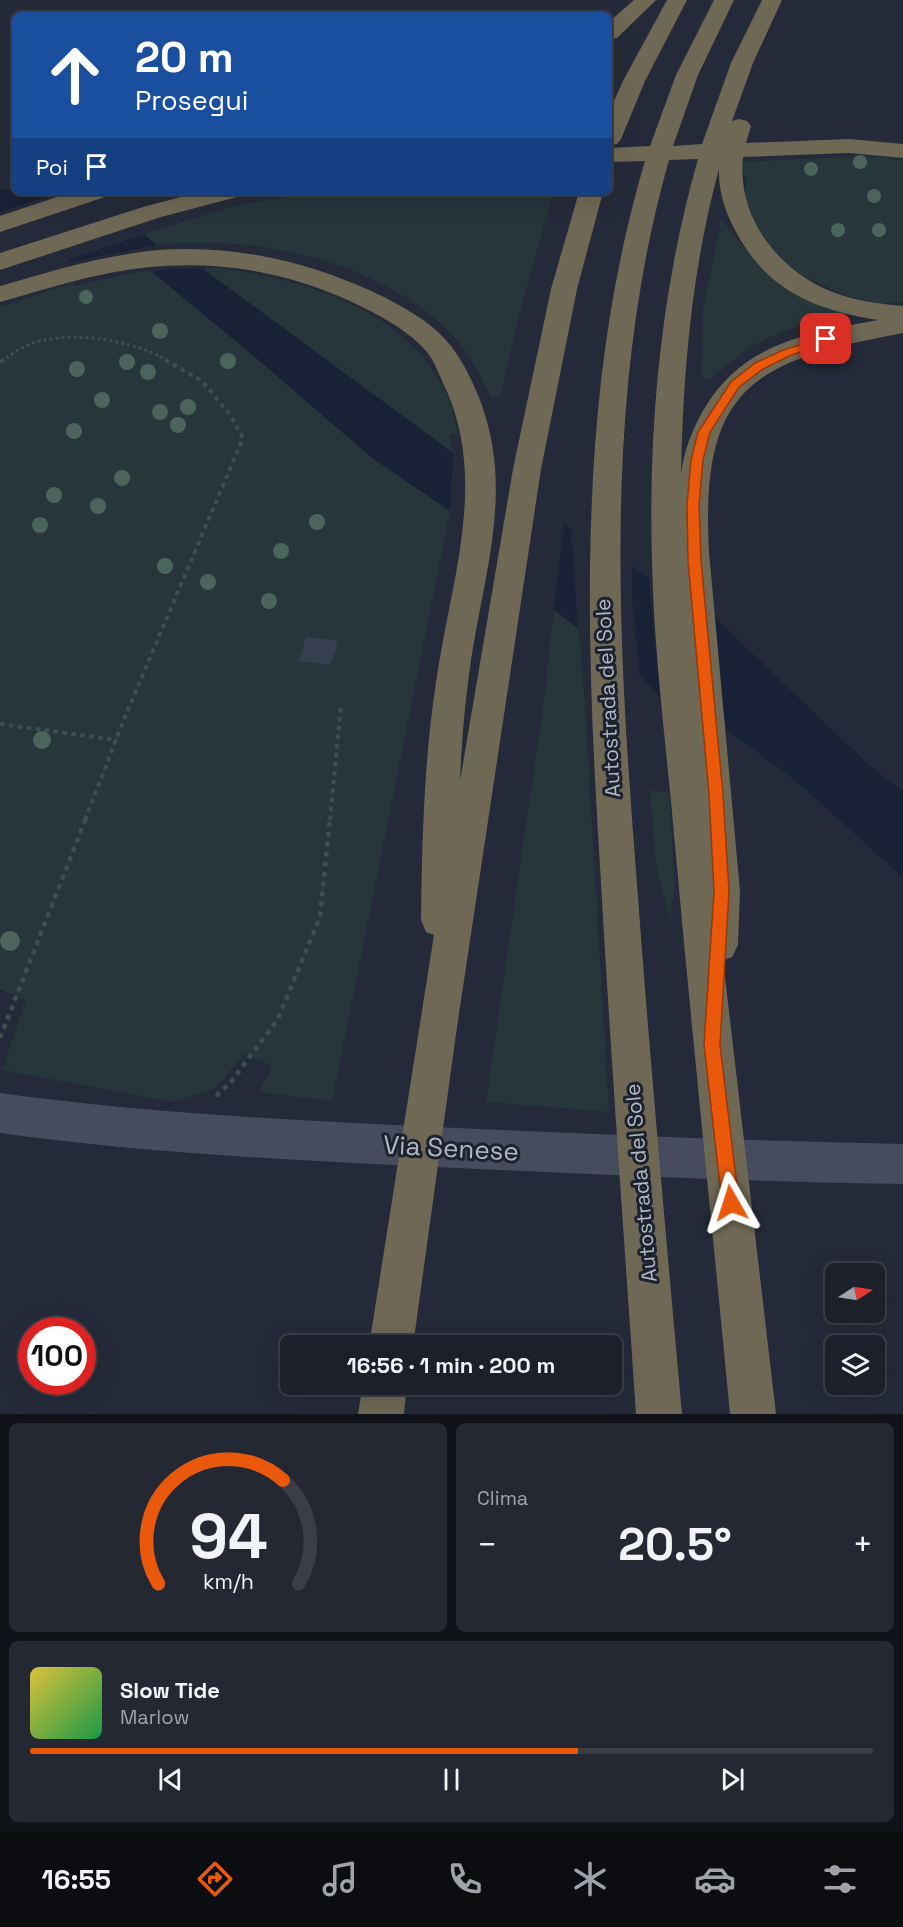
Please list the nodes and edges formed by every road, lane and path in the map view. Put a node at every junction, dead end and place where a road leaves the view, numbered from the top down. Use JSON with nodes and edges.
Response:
{"nodes":[{"id":1,"x":646,"y":0,"type":"edge"},
{"id":2,"x":676,"y":0,"type":"edge"},
{"id":3,"x":724,"y":0,"type":"edge"},
{"id":4,"x":772,"y":0,"type":"edge"},
{"id":5,"x":777,"y":0,"type":"edge"},
{"id":6,"x":612,"y":30,"type":"edge"},
{"id":7,"x":612,"y":132,"type":"edge"},
{"id":8,"x":725,"y":138,"type":"junction"},
{"id":9,"x":903,"y":151,"type":"edge"},
{"id":10,"x":612,"y":155,"type":"edge"},
{"id":11,"x":718,"y":167,"type":"junction"},
{"id":12,"x":87,"y":195,"type":"edge"},
{"id":13,"x":217,"y":195,"type":"edge"},
{"id":14,"x":590,"y":195,"type":"edge"},
{"id":15,"x":0,"y":224,"type":"edge"},
{"id":16,"x":7,"y":257,"type":"edge"},
{"id":17,"x":0,"y":294,"type":"edge"},
{"id":18,"x":903,"y":314,"type":"edge"},
{"id":19,"x":903,"y":324,"type":"edge"},
{"id":20,"x":0,"y":362,"type":"edge"},
{"id":21,"x":681,"y":561,"type":"junction"},
{"id":22,"x":341,"y":704,"type":"dead end"},
{"id":23,"x":0,"y":724,"type":"edge"},
{"id":24,"x":117,"y":740,"type":"junction"},
{"id":25,"x":438,"y":1027,"type":"junction"},
{"id":26,"x":0,"y":1038,"type":"edge"},
{"id":27,"x":0,"y":1113,"type":"edge"},
{"id":28,"x":174,"y":1132,"type":"junction"},
{"id":29,"x":903,"y":1164,"type":"edge"},
{"id":30,"x":393,"y":1335,"type":"edge"},
{"id":31,"x":384,"y":1395,"type":"edge"},
{"id":32,"x":381,"y":1414,"type":"edge"},
{"id":33,"x":659,"y":1414,"type":"edge"},
{"id":34,"x":753,"y":1414,"type":"edge"}],
"edges":[{"from":1,"to":6,"type":"highway"},
{"from":2,"to":7,"type":"highway"},
{"from":3,"to":33,"type":"highway","name":"Autostrada del Sole"},
{"from":4,"to":8,"type":"highway"},
{"from":5,"to":8,"type":"highway"},
{"from":8,"to":11,"type":"highway"},
{"from":9,"to":10,"type":"highway"},
{"from":11,"to":18,"type":"highway"},
{"from":11,"to":21,"type":"highway"},
{"from":12,"to":15,"type":"highway"},
{"from":13,"to":16,"type":"highway"},
{"from":14,"to":25,"type":"highway"},
{"from":17,"to":25,"type":"highway"},
{"from":19,"to":21,"type":"highway"},
{"from":20,"to":24,"type":"path"},
{"from":21,"to":34,"type":"highway"},
{"from":22,"to":28,"type":"path"},
{"from":23,"to":24,"type":"path"},
{"from":24,"to":26,"type":"path"},
{"from":25,"to":30,"type":"highway"},
{"from":27,"to":28,"type":"main road","name":"Via Senese"},
{"from":28,"to":29,"type":"main road","name":"Via Senese"},
{"from":31,"to":32,"type":"highway"}]}
